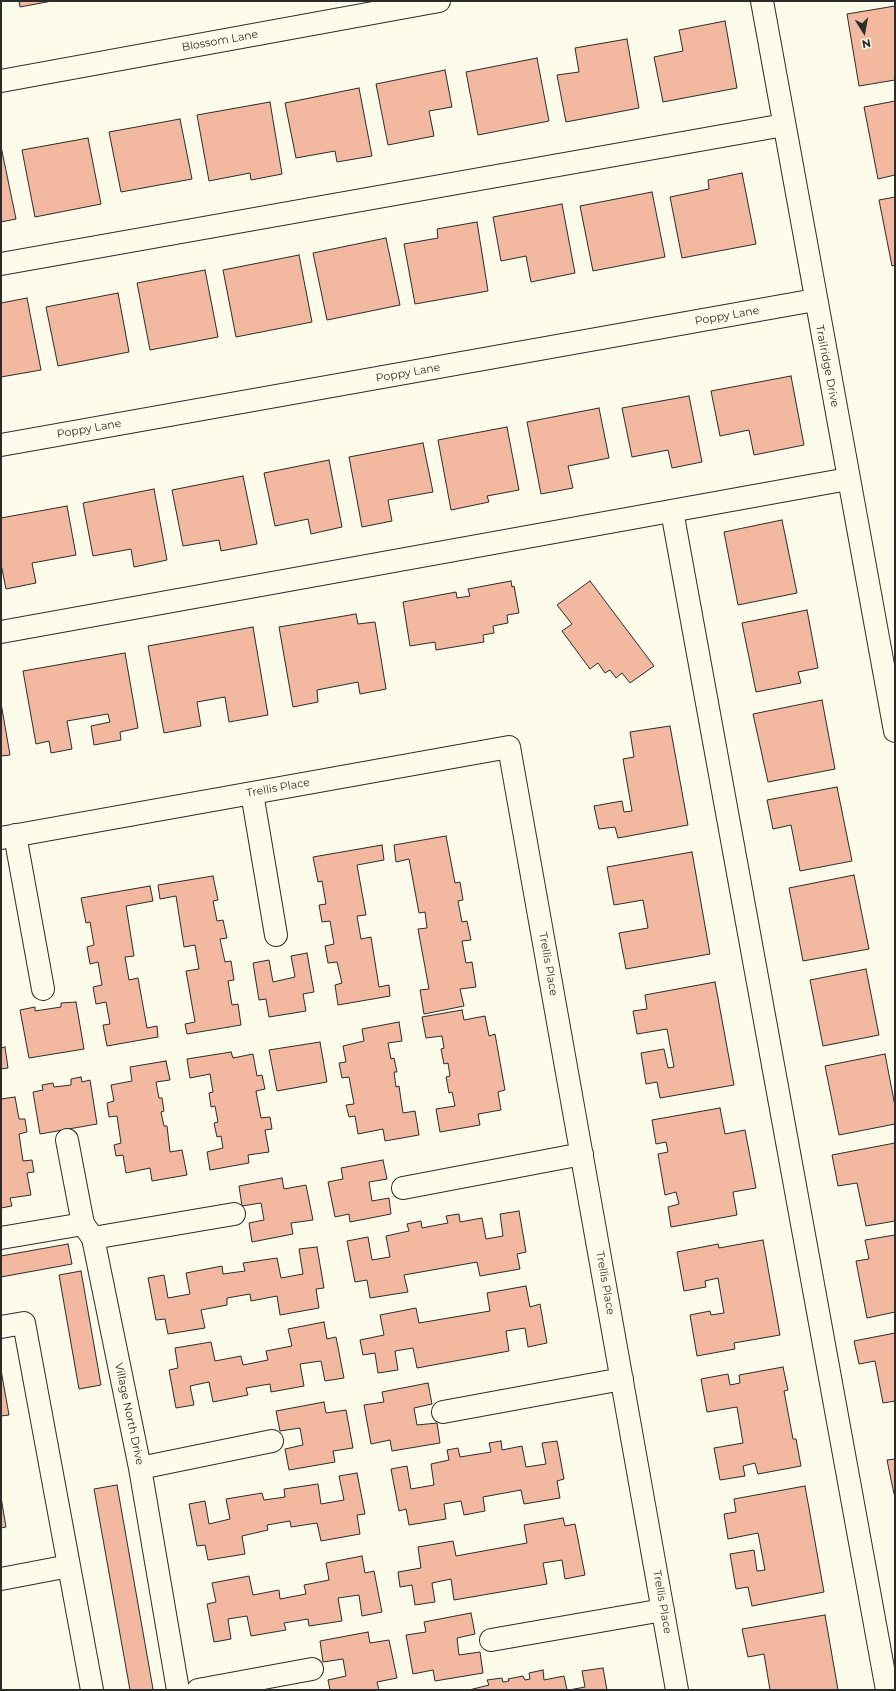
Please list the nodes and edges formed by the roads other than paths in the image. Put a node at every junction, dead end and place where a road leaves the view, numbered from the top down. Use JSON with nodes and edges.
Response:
{"nodes":[{"id":1,"x":439,"y":1,"type":"edge"},
{"id":2,"x":762,"y":1,"type":"edge"},
{"id":3,"x":1,"y":81,"type":"edge"},
{"id":4,"x":784,"y":125,"type":"junction"},
{"id":5,"x":1,"y":264,"type":"edge"},
{"id":6,"x":815,"y":300,"type":"junction"},
{"id":7,"x":1,"y":445,"type":"edge"},
{"id":8,"x":848,"y":479,"type":"junction"},
{"id":9,"x":672,"y":511,"type":"junction"},
{"id":10,"x":1,"y":632,"type":"edge"},
{"id":11,"x":895,"y":731,"type":"edge"},
{"id":12,"x":252,"y":793,"type":"junction"},
{"id":13,"x":8,"y":836,"type":"edge"},
{"id":14,"x":276,"y":935,"type":"dead end"},
{"id":15,"x":43,"y":989,"type":"dead end"},
{"id":16,"x":67,"y":1140,"type":"dead end"},
{"id":17,"x":582,"y":1154,"type":"junction"},
{"id":18,"x":403,"y":1188,"type":"dead end"},
{"id":19,"x":234,"y":1214,"type":"dead end"},
{"id":20,"x":88,"y":1231,"type":"junction"},
{"id":21,"x":1,"y":1238,"type":"edge"},
{"id":22,"x":1,"y":1327,"type":"edge"},
{"id":23,"x":622,"y":1379,"type":"junction"},
{"id":24,"x":443,"y":1412,"type":"dead end"},
{"id":25,"x":272,"y":1441,"type":"dead end"},
{"id":26,"x":140,"y":1468,"type":"junction"},
{"id":27,"x":69,"y":1566,"type":"junction"},
{"id":28,"x":1,"y":1579,"type":"edge"},
{"id":29,"x":663,"y":1610,"type":"junction"},
{"id":30,"x":492,"y":1640,"type":"dead end"},
{"id":31,"x":312,"y":1669,"type":"dead end"},
{"id":32,"x":92,"y":1690,"type":"edge"},
{"id":33,"x":178,"y":1690,"type":"edge"},
{"id":34,"x":198,"y":1690,"type":"edge"},
{"id":35,"x":677,"y":1690,"type":"edge"},
{"id":36,"x":887,"y":1690,"type":"edge"}],
"edges":[{"from":1,"to":3,"type":"street","name":"Blossom Lane"},
{"from":2,"to":4,"type":"street","name":"Trailridge Drive"},
{"from":4,"to":5,"type":"street"},
{"from":4,"to":6,"type":"street","name":"Trailridge Drive"},
{"from":6,"to":7,"type":"street","name":"Poppy Lane"},
{"from":6,"to":8,"type":"street","name":"Trailridge Drive"},
{"from":8,"to":9,"type":"street"},
{"from":8,"to":11,"type":"street","name":"Trailridge Drive"},
{"from":9,"to":10,"type":"street"},
{"from":9,"to":36,"type":"street"},
{"from":12,"to":13,"type":"street","name":"Trellis Place"},
{"from":12,"to":14,"type":"street"},
{"from":12,"to":17,"type":"street","name":"Trellis Place"},
{"from":13,"to":15,"type":"street"},
{"from":16,"to":20,"type":"street","name":"Village North Drive"},
{"from":17,"to":18,"type":"street"},
{"from":17,"to":23,"type":"street","name":"Trellis Place"},
{"from":19,"to":20,"type":"street"},
{"from":20,"to":21,"type":"street"},
{"from":20,"to":26,"type":"street","name":"Village North Drive"},
{"from":22,"to":27,"type":"street"},
{"from":23,"to":24,"type":"street"},
{"from":23,"to":29,"type":"street","name":"Trellis Place"},
{"from":25,"to":26,"type":"street"},
{"from":26,"to":33,"type":"street","name":"Village North Drive"},
{"from":27,"to":28,"type":"street"},
{"from":27,"to":32,"type":"street"},
{"from":29,"to":30,"type":"street"},
{"from":29,"to":35,"type":"street","name":"Trellis Place"},
{"from":31,"to":34,"type":"street"}]}
